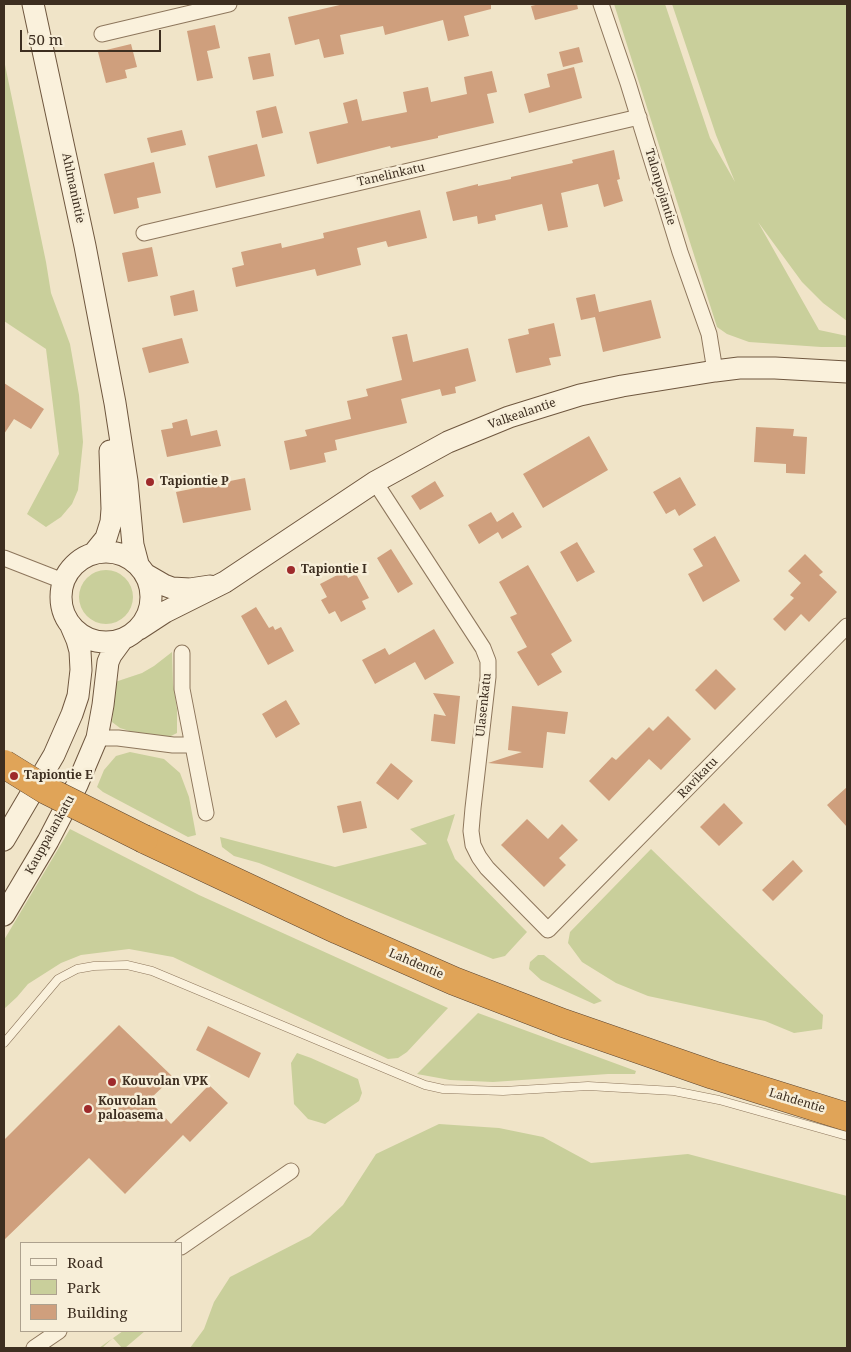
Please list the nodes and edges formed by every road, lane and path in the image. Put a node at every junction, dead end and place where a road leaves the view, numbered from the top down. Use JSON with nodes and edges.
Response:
{"nodes":[{"id":1,"x":33,"y":4,"type":"edge"},
{"id":2,"x":229,"y":4,"type":"edge"},
{"id":3,"x":600,"y":4,"type":"edge"},
{"id":4,"x":102,"y":34,"type":"dead end"},
{"id":5,"x":639,"y":117,"type":"junction"},
{"id":6,"x":144,"y":233,"type":"dead end"},
{"id":7,"x":715,"y":371,"type":"junction"},
{"id":8,"x":847,"y":372,"type":"edge"},
{"id":9,"x":108,"y":373,"type":"junction"},
{"id":10,"x":375,"y":482,"type":"junction"},
{"id":11,"x":93,"y":554,"type":"junction"},
{"id":12,"x":4,"y":558,"type":"edge"},
{"id":13,"x":142,"y":569,"type":"junction"},
{"id":14,"x":235,"y":575,"type":"junction"},
{"id":15,"x":63,"y":581,"type":"junction"},
{"id":16,"x":71,"y":626,"type":"junction"},
{"id":17,"x":847,"y":626,"type":"edge"},
{"id":18,"x":131,"y":635,"type":"junction"},
{"id":19,"x":182,"y":653,"type":"dead end"},
{"id":20,"x":97,"y":738,"type":"junction"},
{"id":21,"x":192,"y":745,"type":"junction"},
{"id":22,"x":4,"y":764,"type":"edge"},
{"id":23,"x":206,"y":813,"type":"dead end"},
{"id":24,"x":4,"y":840,"type":"edge"},
{"id":25,"x":4,"y":915,"type":"edge"},
{"id":26,"x":548,"y":930,"type":"joint"},
{"id":27,"x":4,"y":1043,"type":"edge"},
{"id":28,"x":847,"y":1117,"type":"edge"},
{"id":29,"x":847,"y":1136,"type":"edge"},
{"id":30,"x":291,"y":1171,"type":"dead end"},
{"id":31,"x":182,"y":1246,"type":"edge"},
{"id":32,"x":58,"y":1332,"type":"edge"},
{"id":33,"x":34,"y":1348,"type":"edge"}],
"edges":[{"from":1,"to":9,"type":"main road","name":"Ahlmanintie"},
{"from":2,"to":4,"type":"street"},
{"from":3,"to":5,"type":"street","name":"Talonpojantie"},
{"from":5,"to":6,"type":"street","name":"Tanelinkatu"},
{"from":5,"to":7,"type":"street","name":"Talonpojantie"},
{"from":7,"to":8,"type":"main road","name":"Valkealantie"},
{"from":7,"to":10,"type":"main road","name":"Valkealantie"},
{"from":9,"to":11,"type":"main road","name":"Ahlmanintie"},
{"from":9,"to":13,"type":"main road","name":"Ahlmanintie"},
{"from":10,"to":14,"type":"main road","name":"Valkealantie"},
{"from":10,"to":26,"type":"street","name":"Ulasenkatu"},
{"from":11,"to":13,"type":"main road"},
{"from":11,"to":15,"type":"main road"},
{"from":12,"to":15,"type":"street"},
{"from":13,"to":14,"type":"main road","name":"Valkealantie"},
{"from":13,"to":18,"type":"main road"},
{"from":14,"to":18,"type":"main road","name":"Valkealantie"},
{"from":15,"to":16,"type":"main road"},
{"from":16,"to":18,"type":"main road"},
{"from":16,"to":24,"type":"main road"},
{"from":17,"to":26,"type":"street","name":"Ravikatu"},
{"from":18,"to":20,"type":"main road","name":"Kauppalankatu"},
{"from":19,"to":21,"type":"street"},
{"from":20,"to":21,"type":"street"},
{"from":20,"to":25,"type":"main road","name":"Kauppalankatu"},
{"from":21,"to":23,"type":"street"},
{"from":22,"to":28,"type":"highway","name":"Lahdentie","bridge":true},
{"from":27,"to":29,"type":"lane"},
{"from":30,"to":31,"type":"street"},
{"from":32,"to":33,"type":"street"}]}
